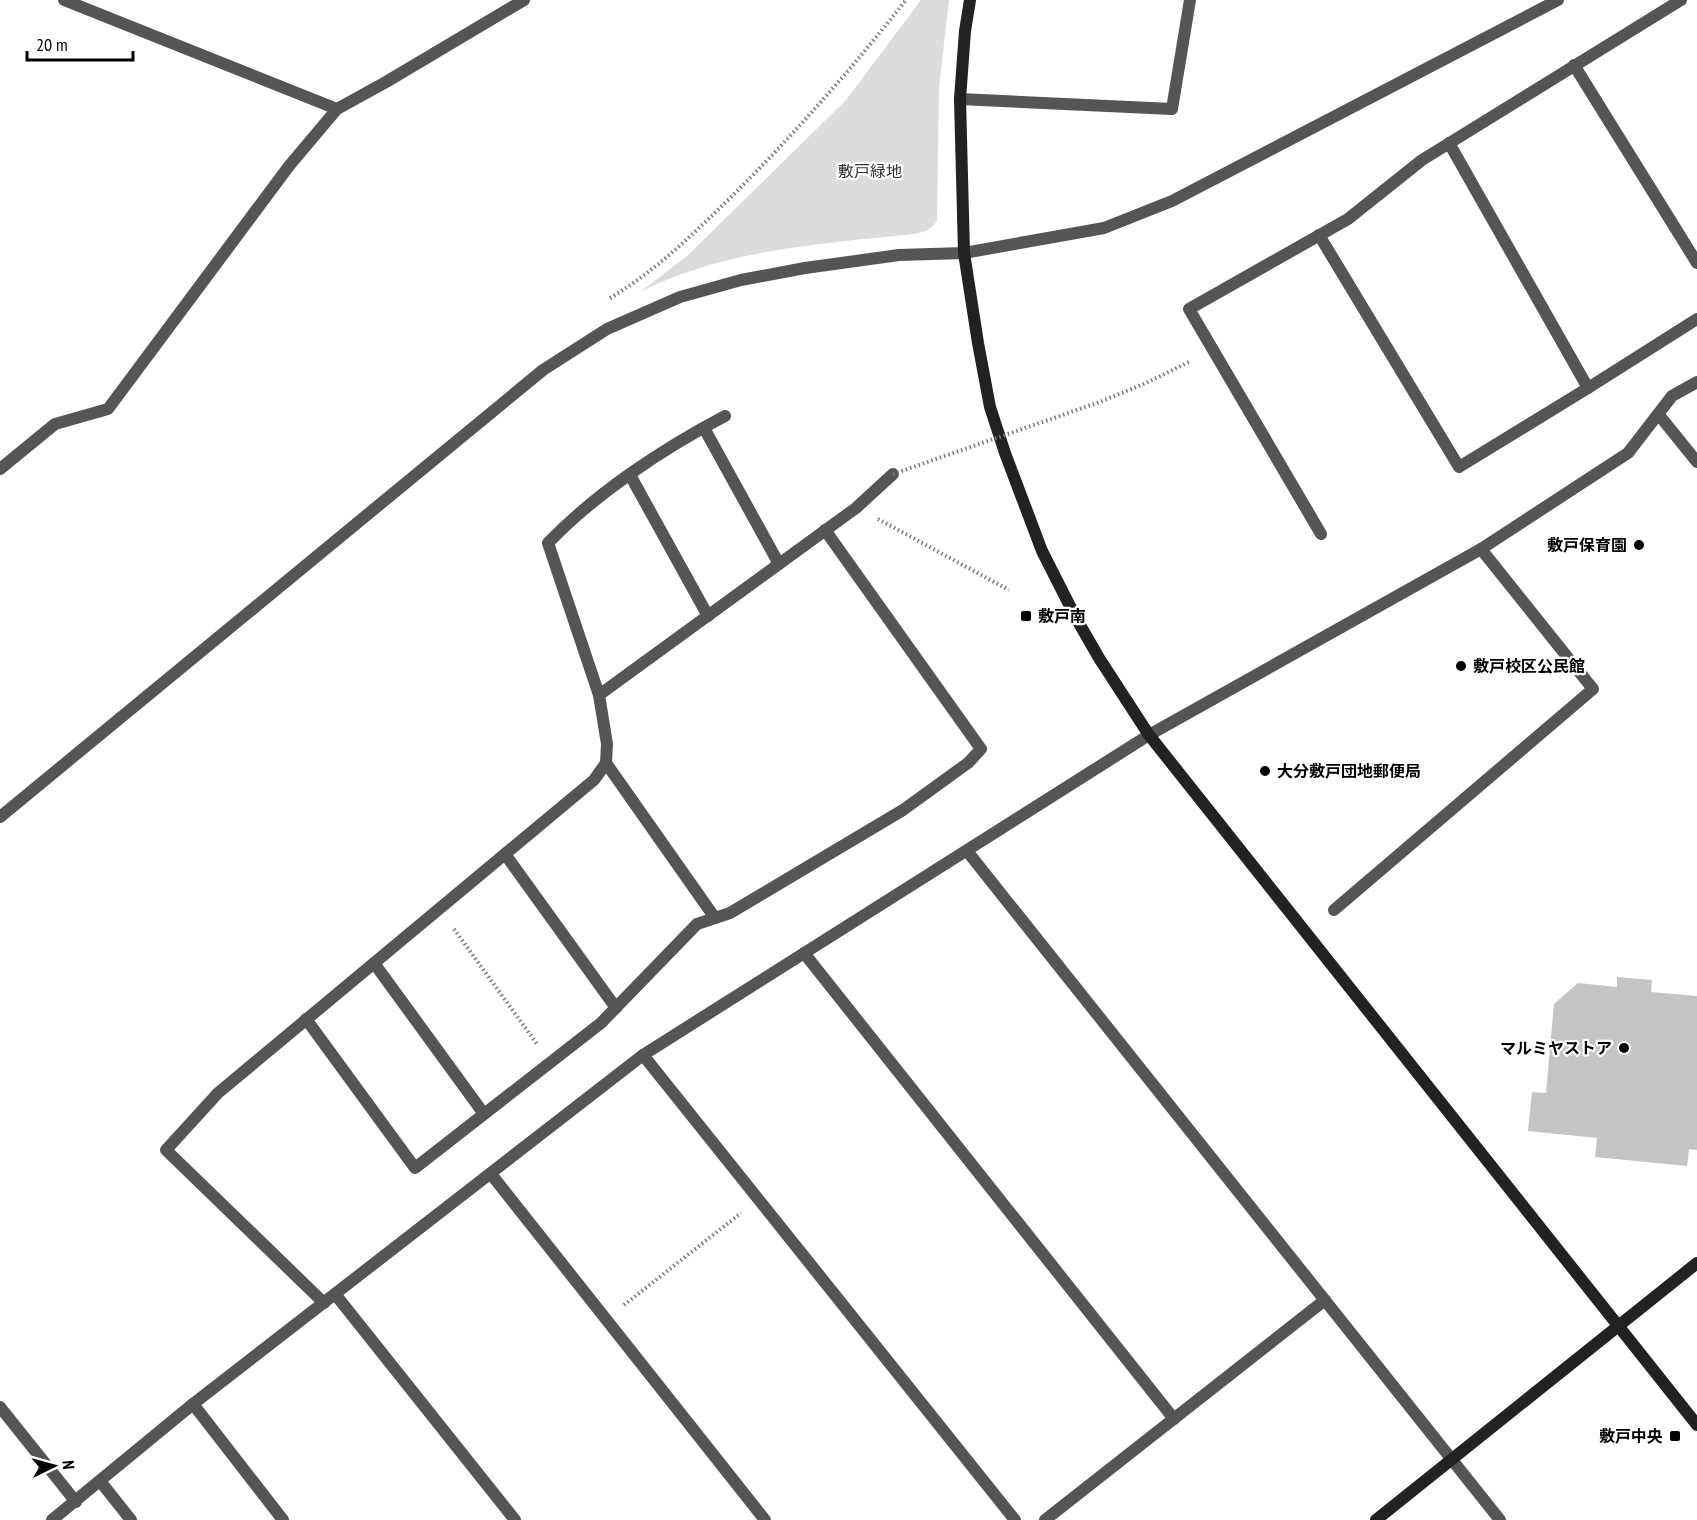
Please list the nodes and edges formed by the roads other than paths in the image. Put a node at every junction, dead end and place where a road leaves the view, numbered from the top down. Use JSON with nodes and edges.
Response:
{"nodes":[{"id":1,"x":64,"y":0,"type":"edge"},
{"id":2,"x":524,"y":0,"type":"edge"},
{"id":3,"x":970,"y":0,"type":"edge"},
{"id":4,"x":1190,"y":0,"type":"edge"},
{"id":5,"x":1558,"y":0,"type":"edge"},
{"id":6,"x":1681,"y":0,"type":"edge"},
{"id":7,"x":503,"y":6,"type":"edge"},
{"id":8,"x":1574,"y":65,"type":"junction"},
{"id":9,"x":960,"y":99,"type":"junction"},
{"id":10,"x":337,"y":109,"type":"junction"},
{"id":11,"x":1449,"y":143,"type":"junction"},
{"id":12,"x":1319,"y":235,"type":"junction"},
{"id":13,"x":964,"y":253,"type":"junction"},
{"id":14,"x":1697,"y":263,"type":"edge"},
{"id":15,"x":1697,"y":319,"type":"edge"},
{"id":16,"x":1697,"y":382,"type":"edge"},
{"id":17,"x":1588,"y":388,"type":"junction"},
{"id":18,"x":1659,"y":415,"type":"junction"},
{"id":19,"x":725,"y":416,"type":"dead end"},
{"id":20,"x":704,"y":428,"type":"junction"},
{"id":21,"x":1697,"y":462,"type":"edge"},
{"id":22,"x":0,"y":469,"type":"edge"},
{"id":23,"x":893,"y":474,"type":"road end"},
{"id":24,"x":630,"y":475,"type":"junction"},
{"id":25,"x":825,"y":530,"type":"junction"},
{"id":26,"x":1321,"y":534,"type":"dead end"},
{"id":27,"x":1481,"y":549,"type":"junction"},
{"id":28,"x":779,"y":564,"type":"junction"},
{"id":29,"x":708,"y":616,"type":"junction"},
{"id":30,"x":599,"y":695,"type":"junction"},
{"id":31,"x":1149,"y":735,"type":"junction"},
{"id":32,"x":606,"y":763,"type":"junction"},
{"id":33,"x":0,"y":817,"type":"edge"},
{"id":34,"x":966,"y":851,"type":"junction"},
{"id":35,"x":505,"y":854,"type":"junction"},
{"id":36,"x":1334,"y":910,"type":"dead end"},
{"id":37,"x":715,"y":918,"type":"junction"},
{"id":38,"x":804,"y":953,"type":"junction"},
{"id":39,"x":374,"y":963,"type":"junction"},
{"id":40,"x":616,"y":1008,"type":"junction"},
{"id":41,"x":306,"y":1019,"type":"junction"},
{"id":42,"x":643,"y":1055,"type":"junction"},
{"id":43,"x":484,"y":1114,"type":"junction"},
{"id":44,"x":491,"y":1174,"type":"junction"},
{"id":45,"x":1697,"y":1263,"type":"edge"},
{"id":46,"x":335,"y":1294,"type":"junction"},
{"id":47,"x":1325,"y":1300,"type":"junction"},
{"id":48,"x":324,"y":1303,"type":"junction"},
{"id":49,"x":1618,"y":1326,"type":"junction"},
{"id":50,"x":193,"y":1404,"type":"junction"},
{"id":51,"x":0,"y":1407,"type":"edge"},
{"id":52,"x":1174,"y":1419,"type":"junction"},
{"id":53,"x":1697,"y":1425,"type":"edge"},
{"id":54,"x":1452,"y":1460,"type":"junction"},
{"id":55,"x":100,"y":1481,"type":"junction"},
{"id":56,"x":76,"y":1502,"type":"junction"},
{"id":57,"x":52,"y":1520,"type":"edge"},
{"id":58,"x":131,"y":1520,"type":"edge"},
{"id":59,"x":283,"y":1520,"type":"edge"},
{"id":60,"x":514,"y":1520,"type":"edge"},
{"id":61,"x":765,"y":1520,"type":"edge"},
{"id":62,"x":1015,"y":1520,"type":"edge"},
{"id":63,"x":1045,"y":1520,"type":"edge"},
{"id":64,"x":1376,"y":1520,"type":"edge"},
{"id":65,"x":1500,"y":1520,"type":"edge"}],
"edges":[{"from":1,"to":10,"type":"street"},
{"from":2,"to":7,"type":"street"},
{"from":3,"to":9,"type":"street"},
{"from":4,"to":9,"type":"street"},
{"from":5,"to":13,"type":"street"},
{"from":6,"to":8,"type":"street"},
{"from":7,"to":10,"type":"street"},
{"from":8,"to":11,"type":"street"},
{"from":8,"to":14,"type":"street"},
{"from":9,"to":13,"type":"street"},
{"from":10,"to":22,"type":"street"},
{"from":11,"to":12,"type":"street"},
{"from":11,"to":17,"type":"street"},
{"from":12,"to":17,"type":"street"},
{"from":12,"to":26,"type":"street"},
{"from":13,"to":31,"type":"street"},
{"from":13,"to":33,"type":"street"},
{"from":15,"to":17,"type":"street"},
{"from":16,"to":18,"type":"street"},
{"from":18,"to":21,"type":"street"},
{"from":18,"to":27,"type":"street"},
{"from":19,"to":20,"type":"street"},
{"from":20,"to":24,"type":"street"},
{"from":20,"to":28,"type":"street"},
{"from":23,"to":25,"type":"street"},
{"from":24,"to":29,"type":"street"},
{"from":24,"to":30,"type":"street"},
{"from":25,"to":28,"type":"street"},
{"from":25,"to":37,"type":"street"},
{"from":27,"to":31,"type":"street"},
{"from":27,"to":36,"type":"street"},
{"from":28,"to":29,"type":"street"},
{"from":29,"to":30,"type":"street"},
{"from":30,"to":32,"type":"street"},
{"from":31,"to":34,"type":"street"},
{"from":31,"to":49,"type":"street"},
{"from":32,"to":35,"type":"street"},
{"from":32,"to":37,"type":"street"},
{"from":34,"to":38,"type":"street"},
{"from":34,"to":47,"type":"street"},
{"from":35,"to":39,"type":"street"},
{"from":35,"to":40,"type":"street"},
{"from":37,"to":40,"type":"street"},
{"from":38,"to":42,"type":"street"},
{"from":38,"to":52,"type":"street"},
{"from":39,"to":41,"type":"street"},
{"from":39,"to":43,"type":"street"},
{"from":40,"to":43,"type":"street"},
{"from":41,"to":43,"type":"street"},
{"from":41,"to":48,"type":"street"},
{"from":42,"to":44,"type":"street"},
{"from":42,"to":62,"type":"street"},
{"from":44,"to":46,"type":"street"},
{"from":44,"to":61,"type":"street"},
{"from":45,"to":49,"type":"street"},
{"from":46,"to":48,"type":"street"},
{"from":46,"to":60,"type":"street"},
{"from":47,"to":52,"type":"street"},
{"from":47,"to":54,"type":"street"},
{"from":48,"to":50,"type":"street"},
{"from":49,"to":53,"type":"street"},
{"from":49,"to":54,"type":"street"},
{"from":50,"to":55,"type":"street"},
{"from":50,"to":59,"type":"street"},
{"from":51,"to":56,"type":"street"},
{"from":52,"to":63,"type":"street"},
{"from":54,"to":64,"type":"street"},
{"from":54,"to":65,"type":"street"},
{"from":55,"to":56,"type":"street"},
{"from":55,"to":58,"type":"street"},
{"from":56,"to":57,"type":"street"}]}
